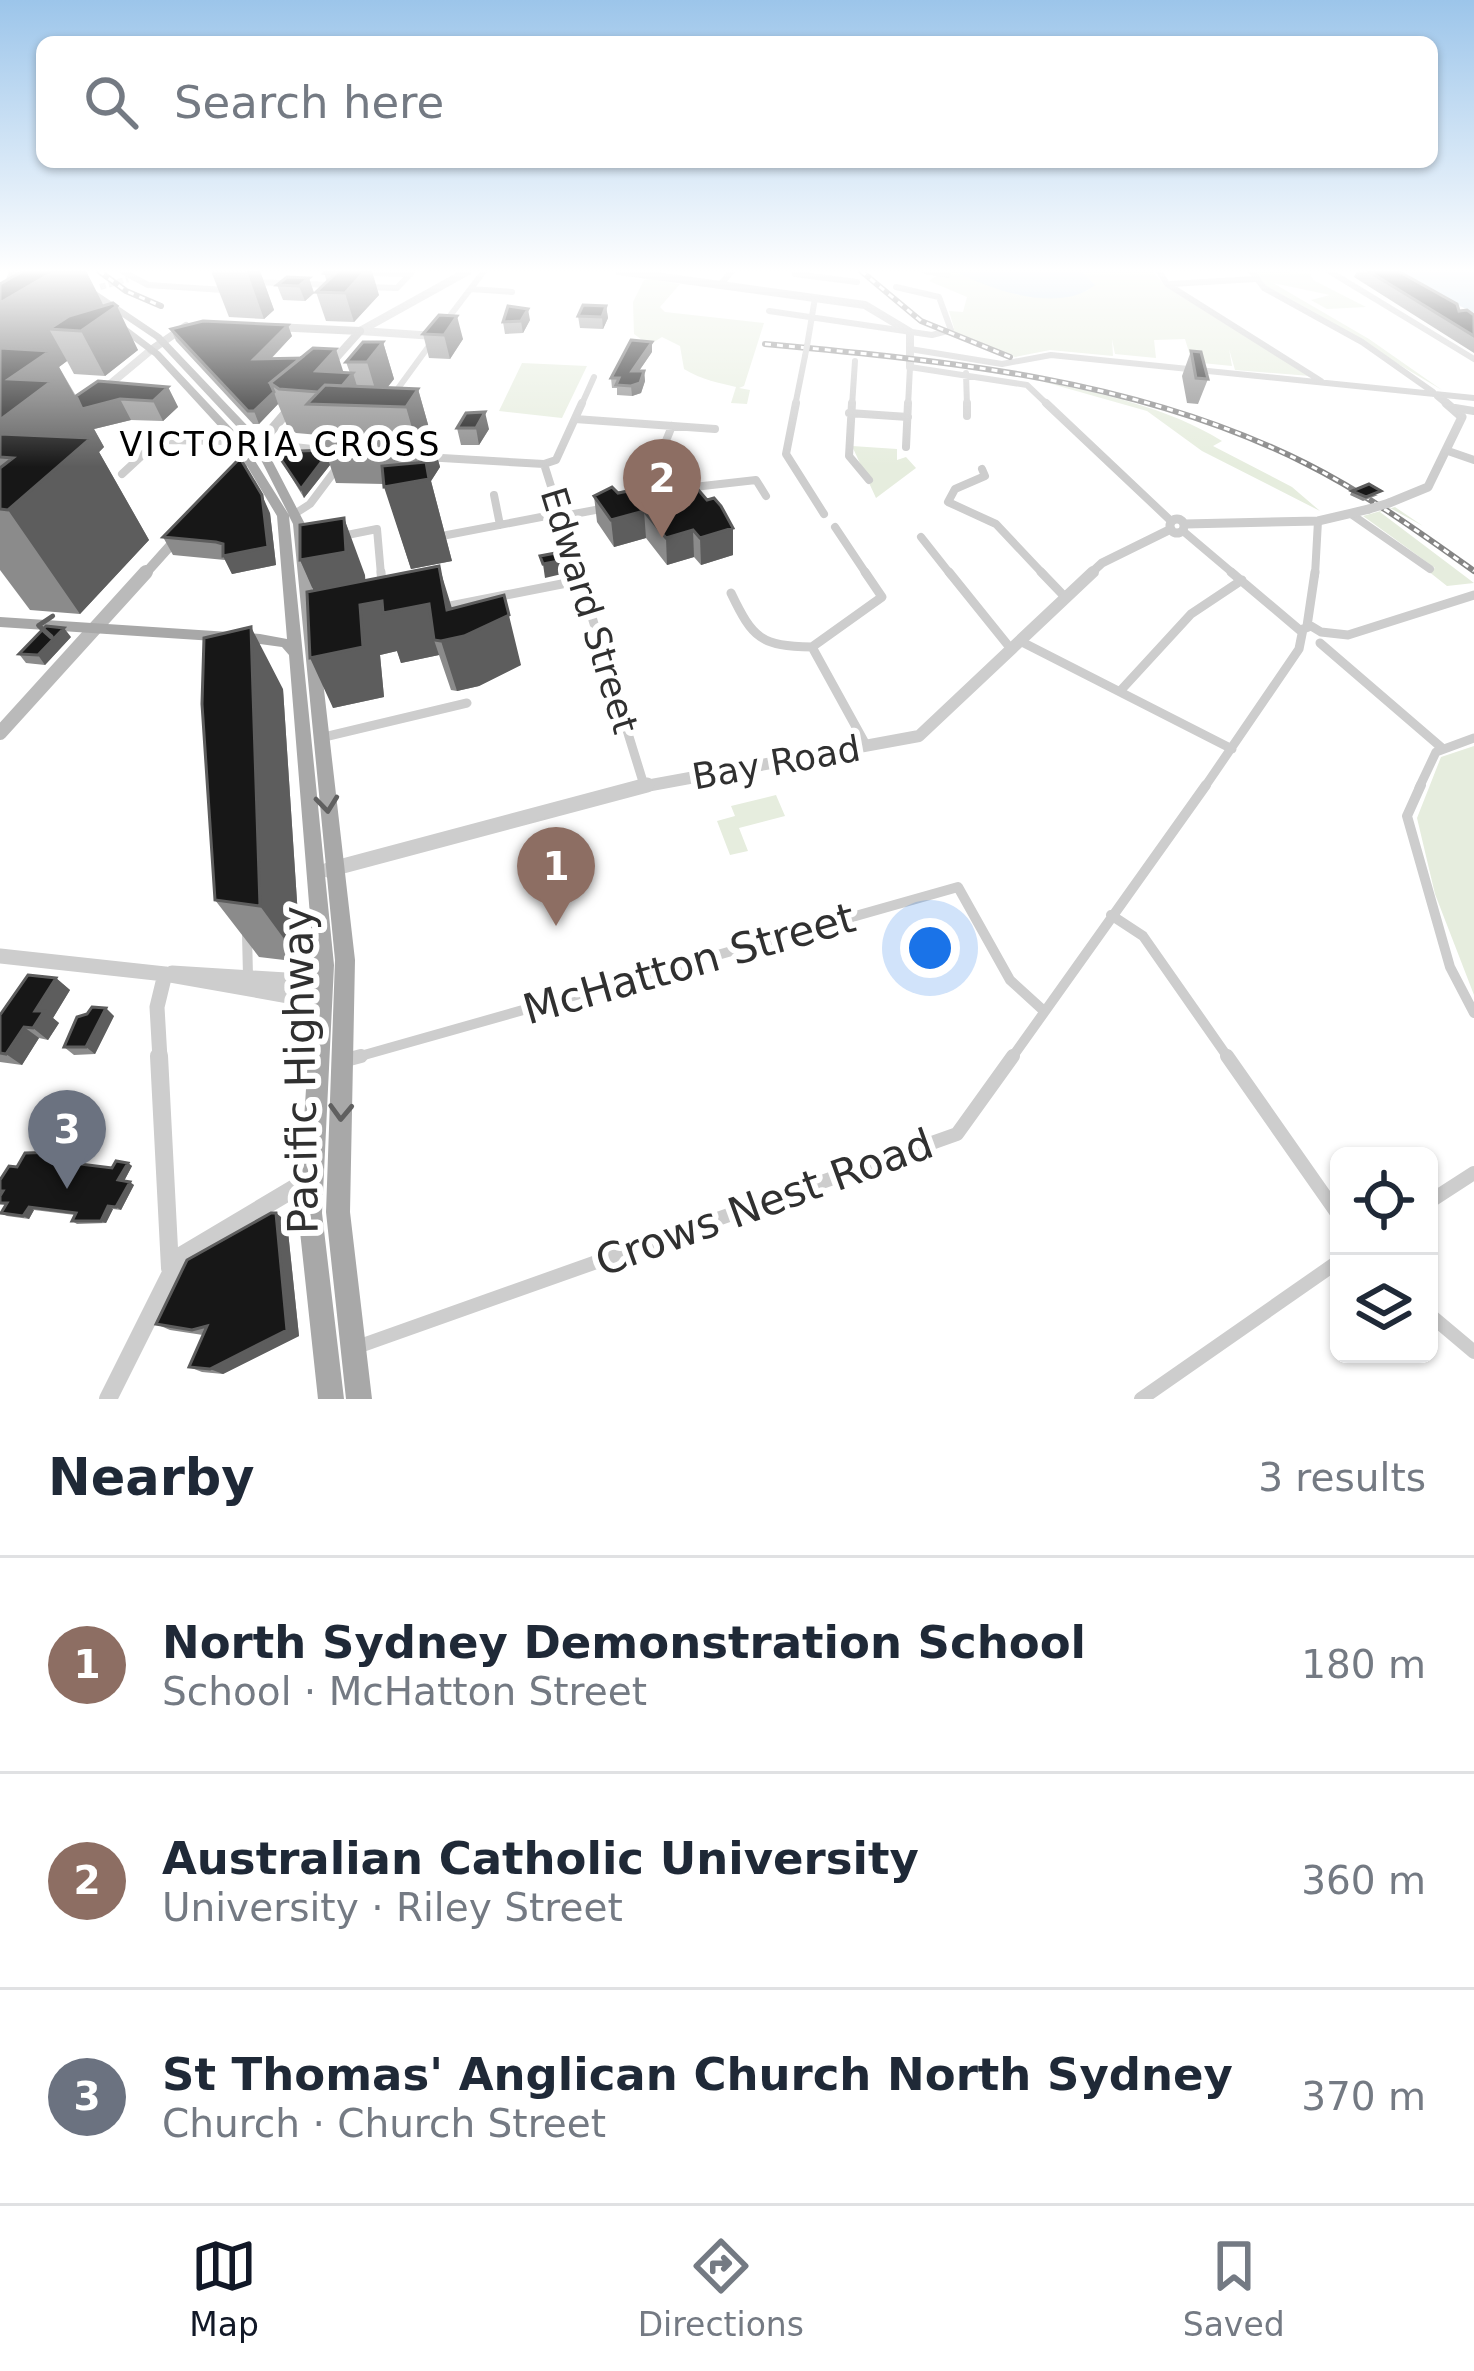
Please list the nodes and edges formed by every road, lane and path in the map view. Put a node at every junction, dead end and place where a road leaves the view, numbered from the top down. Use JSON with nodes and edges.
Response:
{"nodes":[{"id":1,"x":129,"y":336,"type":"edge"},
{"id":2,"x":144,"y":336,"type":"edge"},
{"id":3,"x":150,"y":336,"type":"edge"},
{"id":4,"x":172,"y":336,"type":"edge"},
{"id":5,"x":355,"y":336,"type":"edge"},
{"id":6,"x":436,"y":336,"type":"edge"},
{"id":7,"x":809,"y":336,"type":"edge"},
{"id":8,"x":910,"y":336,"type":"edge"},
{"id":9,"x":1250,"y":336,"type":"edge"},
{"id":10,"x":1353,"y":336,"type":"edge"},
{"id":11,"x":1436,"y":336,"type":"edge"},
{"id":12,"x":156,"y":346,"type":"junction"},
{"id":13,"x":910,"y":349,"type":"junction"},
{"id":14,"x":1474,"y":359,"type":"edge"},
{"id":15,"x":856,"y":361,"type":"dead end"},
{"id":16,"x":165,"y":363,"type":"junction"},
{"id":17,"x":910,"y":367,"type":"junction"},
{"id":18,"x":128,"y":369,"type":"junction"},
{"id":19,"x":966,"y":373,"type":"junction"},
{"id":20,"x":321,"y":374,"type":"edge"},
{"id":21,"x":594,"y":377,"type":"dead end"},
{"id":22,"x":1325,"y":384,"type":"junction"},
{"id":23,"x":307,"y":390,"type":"edge"},
{"id":24,"x":1438,"y":396,"type":"junction"},
{"id":25,"x":94,"y":397,"type":"edge"},
{"id":26,"x":1474,"y":398,"type":"edge"},
{"id":27,"x":386,"y":404,"type":"edge"},
{"id":28,"x":1455,"y":408,"type":"junction"},
{"id":29,"x":1474,"y":411,"type":"edge"},
{"id":30,"x":849,"y":413,"type":"junction"},
{"id":31,"x":967,"y":416,"type":"dead end"},
{"id":32,"x":908,"y":417,"type":"junction"},
{"id":33,"x":574,"y":419,"type":"junction"},
{"id":34,"x":277,"y":422,"type":"junction"},
{"id":35,"x":240,"y":426,"type":"junction"},
{"id":36,"x":672,"y":426,"type":"junction"},
{"id":37,"x":715,"y":429,"type":"dead end"},
{"id":38,"x":153,"y":441,"type":"joint"},
{"id":39,"x":228,"y":442,"type":"dead end"},
{"id":40,"x":258,"y":442,"type":"junction"},
{"id":41,"x":906,"y":447,"type":"dead end"},
{"id":42,"x":1448,"y":451,"type":"junction"},
{"id":43,"x":248,"y":455,"type":"junction"},
{"id":44,"x":410,"y":456,"type":"edge"},
{"id":45,"x":1474,"y":460,"type":"edge"},
{"id":46,"x":657,"y":463,"type":"dead end"},
{"id":47,"x":544,"y":464,"type":"junction"},
{"id":48,"x":233,"y":470,"type":"edge"},
{"id":49,"x":982,"y":470,"type":"dead end"},
{"id":50,"x":122,"y":474,"type":"dead end"},
{"id":51,"x":869,"y":481,"type":"dead end"},
{"id":52,"x":679,"y":488,"type":"edge"},
{"id":53,"x":494,"y":495,"type":"dead end"},
{"id":54,"x":766,"y":496,"type":"dead end"},
{"id":55,"x":624,"y":501,"type":"edge"},
{"id":56,"x":296,"y":513,"type":"junction"},
{"id":57,"x":824,"y":514,"type":"dead end"},
{"id":58,"x":1351,"y":514,"type":"junction"},
{"id":59,"x":563,"y":515,"type":"junction"},
{"id":60,"x":188,"y":521,"type":"edge"},
{"id":61,"x":1318,"y":521,"type":"junction"},
{"id":62,"x":500,"y":525,"type":"junction"},
{"id":63,"x":1177,"y":526,"type":"junction"},
{"id":64,"x":835,"y":527,"type":"dead end"},
{"id":65,"x":446,"y":535,"type":"dead end"},
{"id":66,"x":921,"y":536,"type":"dead end"},
{"id":67,"x":333,"y":537,"type":"edge"},
{"id":68,"x":1430,"y":568,"type":"dead end"},
{"id":69,"x":582,"y":580,"type":"junction"},
{"id":70,"x":1242,"y":580,"type":"junction"},
{"id":71,"x":382,"y":591,"type":"edge"},
{"id":72,"x":731,"y":593,"type":"dead end"},
{"id":73,"x":1474,"y":595,"type":"edge"},
{"id":74,"x":1065,"y":597,"type":"junction"},
{"id":75,"x":431,"y":610,"type":"edge"},
{"id":76,"x":0,"y":622,"type":"edge"},
{"id":77,"x":92,"y":629,"type":"junction"},
{"id":78,"x":309,"y":633,"type":"junction"},
{"id":79,"x":1310,"y":636,"type":"junction"},
{"id":80,"x":260,"y":639,"type":"junction"},
{"id":81,"x":1016,"y":645,"type":"junction"},
{"id":82,"x":812,"y":647,"type":"junction"},
{"id":83,"x":297,"y":656,"type":"junction"},
{"id":84,"x":1122,"y":689,"type":"junction"},
{"id":85,"x":467,"y":703,"type":"dead end"},
{"id":86,"x":0,"y":733,"type":"edge"},
{"id":87,"x":320,"y":738,"type":"junction"},
{"id":88,"x":1474,"y":738,"type":"edge"},
{"id":89,"x":866,"y":745,"type":"junction"},
{"id":90,"x":1442,"y":748,"type":"junction"},
{"id":91,"x":1232,"y":749,"type":"junction"},
{"id":92,"x":644,"y":786,"type":"junction"},
{"id":93,"x":326,"y":871,"type":"junction"},
{"id":94,"x":1112,"y":915,"type":"junction"},
{"id":95,"x":245,"y":917,"type":"edge"},
{"id":96,"x":0,"y":956,"type":"edge"},
{"id":97,"x":164,"y":974,"type":"junction"},
{"id":98,"x":248,"y":976,"type":"junction"},
{"id":99,"x":331,"y":992,"type":"junction"},
{"id":100,"x":1044,"y":1011,"type":"junction"},
{"id":101,"x":1474,"y":1013,"type":"edge"},
{"id":102,"x":342,"y":1061,"type":"junction"},
{"id":103,"x":1474,"y":1173,"type":"edge"},
{"id":104,"x":310,"y":1179,"type":"junction"},
{"id":105,"x":1438,"y":1196,"type":"edge"},
{"id":106,"x":1330,"y":1203,"type":"edge"},
{"id":107,"x":1330,"y":1268,"type":"edge"},
{"id":108,"x":170,"y":1270,"type":"junction"},
{"id":109,"x":1438,"y":1322,"type":"edge"},
{"id":110,"x":352,"y":1348,"type":"junction"},
{"id":111,"x":1474,"y":1352,"type":"edge"},
{"id":112,"x":108,"y":1399,"type":"edge"},
{"id":113,"x":331,"y":1399,"type":"edge"},
{"id":114,"x":359,"y":1399,"type":"edge"},
{"id":115,"x":1141,"y":1399,"type":"edge"}],
"edges":[{"from":1,"to":12,"type":"main road","name":"Pacific Highway"},
{"from":2,"to":12,"type":"main road","name":"Pacific Highway"},
{"from":3,"to":12,"type":"main road","name":"Pacific Highway"},
{"from":4,"to":12,"type":"main road"},
{"from":5,"to":20,"type":"main road"},
{"from":6,"to":27,"type":"street"},
{"from":7,"to":57,"type":"street","bridge":true},
{"from":8,"to":13,"type":"street"},
{"from":9,"to":22,"type":"street"},
{"from":10,"to":24,"type":"street"},
{"from":11,"to":14,"type":"street"},
{"from":12,"to":16,"type":"main road","name":"Pacific Highway"},
{"from":12,"to":18,"type":"street"},
{"from":12,"to":35,"type":"main road","name":"Pacific Highway"},
{"from":13,"to":17,"type":"street"},
{"from":13,"to":22,"type":"street"},
{"from":15,"to":30,"type":"street"},
{"from":16,"to":18,"type":"street"},
{"from":16,"to":43,"type":"main road","name":"Pacific Highway"},
{"from":17,"to":19,"type":"street"},
{"from":17,"to":32,"type":"street"},
{"from":18,"to":25,"type":"street"},
{"from":19,"to":31,"type":"street"},
{"from":19,"to":63,"type":"street"},
{"from":21,"to":33,"type":"street","name":"Edward Street"},
{"from":22,"to":24,"type":"street"},
{"from":23,"to":34,"type":"main road"},
{"from":24,"to":26,"type":"street"},
{"from":24,"to":28,"type":"street"},
{"from":28,"to":29,"type":"street"},
{"from":28,"to":42,"type":"street"},
{"from":30,"to":32,"type":"street"},
{"from":30,"to":51,"type":"street"},
{"from":32,"to":41,"type":"street"},
{"from":33,"to":36,"type":"street"},
{"from":33,"to":47,"type":"street","name":"Edward Street"},
{"from":34,"to":35,"type":"main road"},
{"from":34,"to":40,"type":"main road"},
{"from":35,"to":40,"type":"main road","name":"Pacific Highway"},
{"from":36,"to":37,"type":"street"},
{"from":36,"to":46,"type":"street"},
{"from":38,"to":39,"type":"street"},
{"from":38,"to":50,"type":"street"},
{"from":40,"to":43,"type":"main road"},
{"from":40,"to":56,"type":"main road","name":"Pacific Highway"},
{"from":40,"to":56,"type":"street"},
{"from":42,"to":45,"type":"street"},
{"from":42,"to":58,"type":"street","name":"Bay Road","bridge":true},
{"from":43,"to":48,"type":"main road"},
{"from":43,"to":78,"type":"main road","name":"Pacific Highway"},
{"from":44,"to":47,"type":"street"},
{"from":47,"to":59,"type":"street","name":"Edward Street"},
{"from":49,"to":74,"type":"street"},
{"from":52,"to":54,"type":"street"},
{"from":53,"to":62,"type":"street"},
{"from":55,"to":59,"type":"street"},
{"from":56,"to":78,"type":"main road","name":"Pacific Highway"},
{"from":58,"to":61,"type":"street","name":"Bay Road"},
{"from":58,"to":68,"type":"street"},
{"from":59,"to":62,"type":"street"},
{"from":59,"to":69,"type":"street","name":"Edward Street"},
{"from":60,"to":77,"type":"main road"},
{"from":61,"to":63,"type":"street","name":"Bay Road"},
{"from":61,"to":79,"type":"street"},
{"from":62,"to":65,"type":"street"},
{"from":63,"to":70,"type":"street"},
{"from":63,"to":74,"type":"street","name":"Bay Road"},
{"from":64,"to":82,"type":"street"},
{"from":66,"to":81,"type":"street"},
{"from":67,"to":71,"type":"street"},
{"from":69,"to":75,"type":"street"},
{"from":69,"to":92,"type":"street","name":"Edward Street"},
{"from":70,"to":79,"type":"street"},
{"from":70,"to":84,"type":"street"},
{"from":72,"to":82,"type":"street"},
{"from":73,"to":79,"type":"street"},
{"from":74,"to":81,"type":"street","name":"Bay Road"},
{"from":77,"to":76,"type":"main road","one_way":true},
{"from":77,"to":80,"type":"main road"},
{"from":77,"to":86,"type":"main road"},
{"from":78,"to":80,"type":"main road"},
{"from":78,"to":83,"type":"main road","name":"Pacific Highway"},
{"from":78,"to":87,"type":"main road","name":"Pacific Highway"},
{"from":79,"to":90,"type":"street"},
{"from":79,"to":91,"type":"street","name":"Crows Nest Road"},
{"from":80,"to":83,"type":"main road"},
{"from":81,"to":84,"type":"street"},
{"from":81,"to":89,"type":"street","name":"Bay Road"},
{"from":82,"to":89,"type":"street"},
{"from":83,"to":93,"type":"main road","name":"Pacific Highway"},
{"from":84,"to":91,"type":"street"},
{"from":85,"to":87,"type":"street"},
{"from":87,"to":93,"type":"main road","name":"Pacific Highway","one_way":true},
{"from":88,"to":90,"type":"street"},
{"from":89,"to":92,"type":"street","name":"Bay Road"},
{"from":90,"to":101,"type":"street"},
{"from":91,"to":94,"type":"street","name":"Crows Nest Road"},
{"from":92,"to":93,"type":"street","name":"Bay Road"},
{"from":93,"to":99,"type":"main road","name":"Pacific Highway"},
{"from":94,"to":100,"type":"street","name":"Crows Nest Road"},
{"from":94,"to":106,"type":"street"},
{"from":95,"to":98,"type":"street"},
{"from":96,"to":97,"type":"street"},
{"from":97,"to":98,"type":"street"},
{"from":97,"to":99,"type":"street"},
{"from":97,"to":108,"type":"street"},
{"from":98,"to":99,"type":"street"},
{"from":99,"to":102,"type":"main road","name":"Pacific Highway"},
{"from":99,"to":104,"type":"main road","name":"Pacific Highway"},
{"from":100,"to":102,"type":"street","name":"McHatton Street"},
{"from":100,"to":110,"type":"street","name":"Crows Nest Road"},
{"from":102,"to":110,"type":"main road","name":"Pacific Highway","one_way":true},
{"from":103,"to":105,"type":"street"},
{"from":104,"to":108,"type":"street"},
{"from":104,"to":113,"type":"main road","name":"Pacific Highway"},
{"from":107,"to":115,"type":"street"},
{"from":108,"to":112,"type":"street"},
{"from":109,"to":111,"type":"street"},
{"from":110,"to":114,"type":"main road","name":"Pacific Highway"}]}
